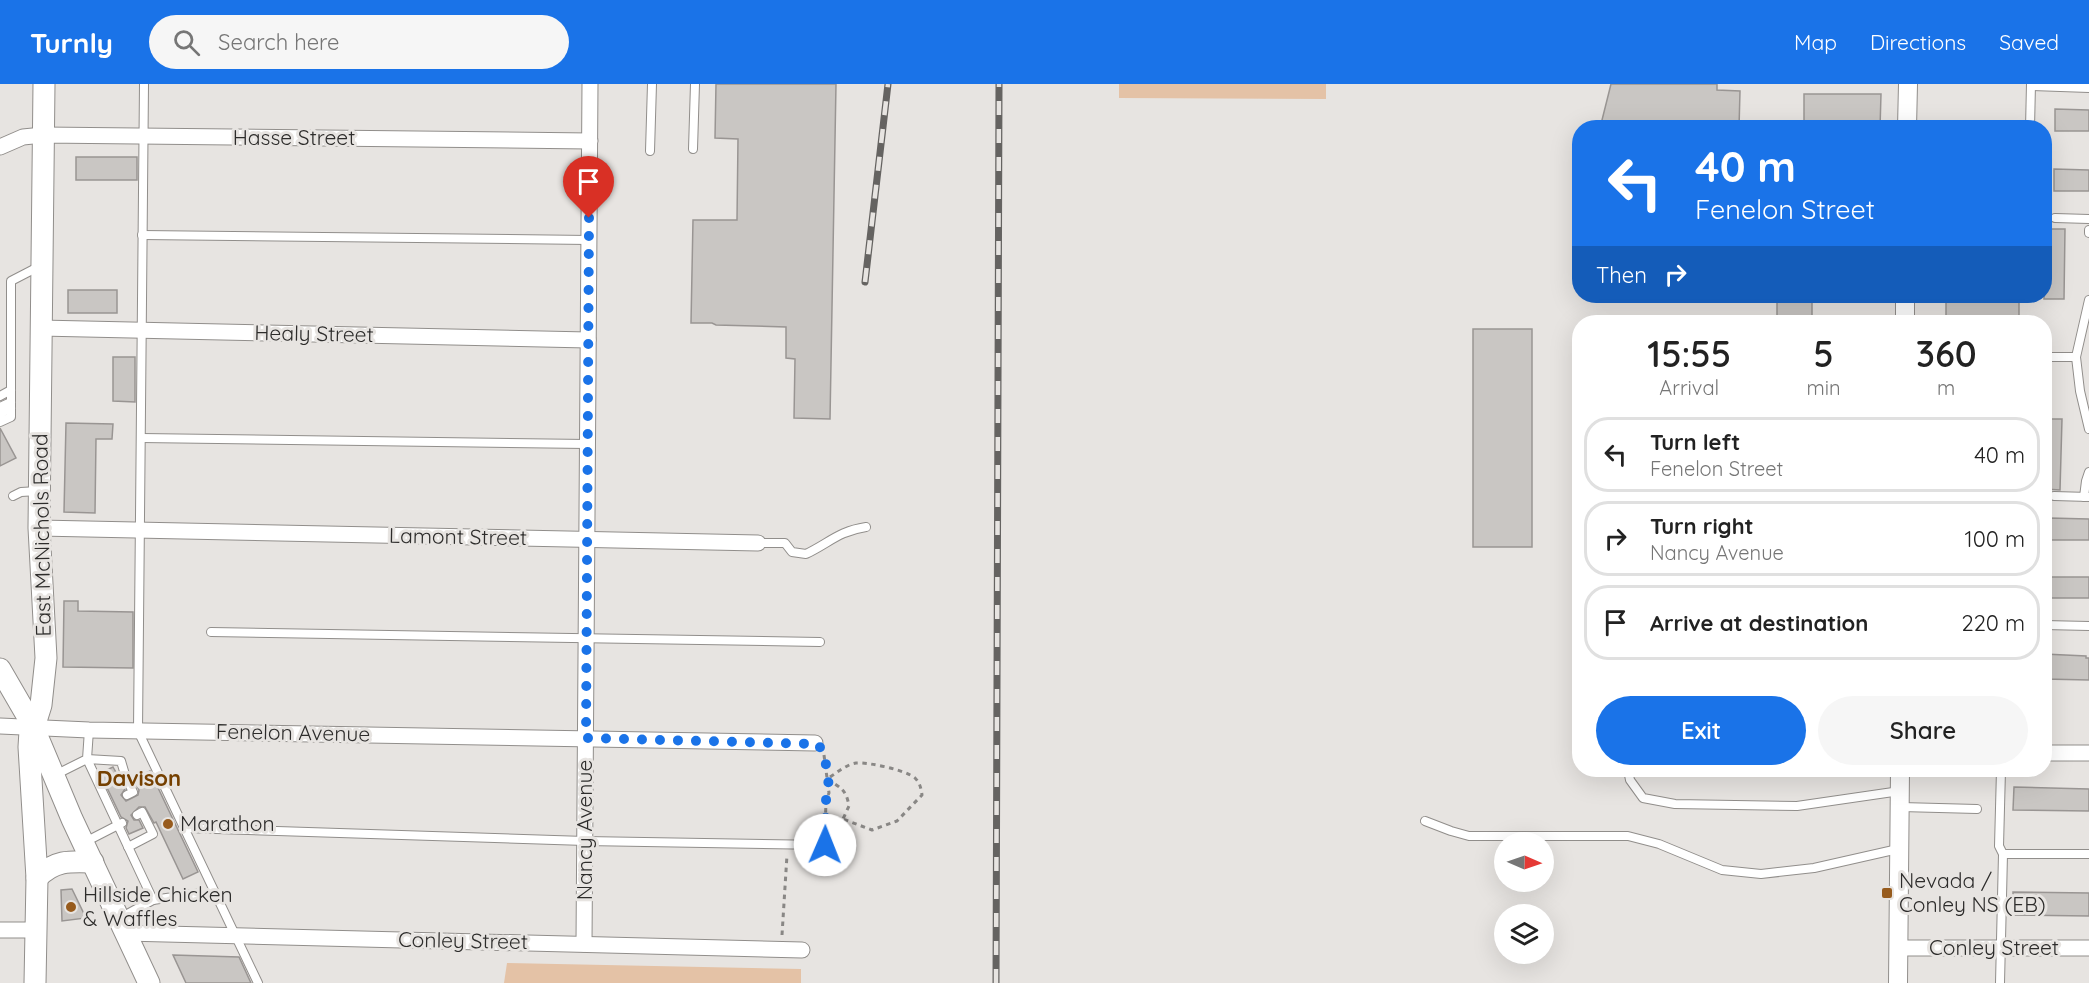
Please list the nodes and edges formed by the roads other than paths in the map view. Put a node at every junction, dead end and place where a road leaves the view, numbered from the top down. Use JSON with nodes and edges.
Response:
{"nodes":[{"id":1,"x":44,"y":84,"type":"edge"},
{"id":2,"x":144,"y":84,"type":"edge"},
{"id":3,"x":590,"y":84,"type":"edge"},
{"id":4,"x":652,"y":84,"type":"edge"},
{"id":5,"x":695,"y":84,"type":"edge"},
{"id":6,"x":1908,"y":84,"type":"edge"},
{"id":7,"x":2031,"y":85,"type":"edge"},
{"id":8,"x":2089,"y":88,"type":"edge"},
{"id":9,"x":1907,"y":120,"type":"edge"},
{"id":10,"x":2030,"y":120,"type":"edge"},
{"id":11,"x":43,"y":135,"type":"junction"},
{"id":12,"x":143,"y":137,"type":"junction"},
{"id":13,"x":590,"y":141,"type":"junction"},
{"id":14,"x":0,"y":147,"type":"edge"},
{"id":15,"x":693,"y":149,"type":"dead end"},
{"id":16,"x":650,"y":151,"type":"dead end"},
{"id":17,"x":2055,"y":218,"type":"dead end"},
{"id":18,"x":2089,"y":219,"type":"edge"},
{"id":19,"x":142,"y":236,"type":"junction"},
{"id":20,"x":589,"y":240,"type":"junction"},
{"id":21,"x":41,"y":266,"type":"junction"},
{"id":22,"x":2089,"y":300,"type":"edge"},
{"id":23,"x":40,"y":328,"type":"junction"},
{"id":24,"x":141,"y":331,"type":"junction"},
{"id":25,"x":588,"y":340,"type":"junction"},
{"id":26,"x":2052,"y":357,"type":"edge"},
{"id":27,"x":2076,"y":357,"type":"junction"},
{"id":28,"x":11,"y":390,"type":"junction"},
{"id":29,"x":0,"y":396,"type":"edge"},
{"id":30,"x":11,"y":405,"type":"junction"},
{"id":31,"x":0,"y":407,"type":"edge"},
{"id":32,"x":0,"y":414,"type":"edge"},
{"id":33,"x":0,"y":422,"type":"edge"},
{"id":34,"x":2089,"y":429,"type":"edge"},
{"id":35,"x":141,"y":438,"type":"junction"},
{"id":36,"x":587,"y":444,"type":"junction"},
{"id":37,"x":2089,"y":472,"type":"edge"},
{"id":38,"x":39,"y":491,"type":"junction"},
{"id":39,"x":13,"y":496,"type":"dead end"},
{"id":40,"x":2054,"y":496,"type":"dead end"},
{"id":41,"x":2087,"y":497,"type":"edge"},
{"id":42,"x":866,"y":527,"type":"dead end"},
{"id":43,"x":39,"y":528,"type":"junction"},
{"id":44,"x":140,"y":530,"type":"junction"},
{"id":45,"x":587,"y":539,"type":"junction"},
{"id":46,"x":758,"y":543,"type":"joint"},
{"id":47,"x":2052,"y":625,"type":"edge"},
{"id":48,"x":2089,"y":626,"type":"edge"},
{"id":49,"x":211,"y":632,"type":"dead end"},
{"id":50,"x":586,"y":638,"type":"junction"},
{"id":51,"x":820,"y":642,"type":"dead end"},
{"id":52,"x":0,"y":669,"type":"edge"},
{"id":53,"x":0,"y":726,"type":"edge"},
{"id":54,"x":33,"y":726,"type":"junction"},
{"id":55,"x":89,"y":730,"type":"junction"},
{"id":56,"x":138,"y":731,"type":"junction"},
{"id":57,"x":586,"y":738,"type":"junction"},
{"id":58,"x":814,"y":743,"type":"road end"},
{"id":59,"x":2052,"y":753,"type":"edge"},
{"id":60,"x":2089,"y":753,"type":"edge"},
{"id":61,"x":87,"y":759,"type":"junction"},
{"id":62,"x":54,"y":776,"type":"junction"},
{"id":63,"x":1629,"y":777,"type":"edge"},
{"id":64,"x":1900,"y":777,"type":"edge"},
{"id":65,"x":2001,"y":777,"type":"edge"},
{"id":66,"x":131,"y":794,"type":"dead end"},
{"id":67,"x":1900,"y":799,"type":"junction"},
{"id":68,"x":1977,"y":809,"type":"dead end"},
{"id":69,"x":140,"y":813,"type":"dead end"},
{"id":70,"x":1425,"y":820,"type":"dead end"},
{"id":71,"x":120,"y":824,"type":"junction"},
{"id":72,"x":184,"y":828,"type":"junction"},
{"id":73,"x":585,"y":841,"type":"junction"},
{"id":74,"x":84,"y":843,"type":"junction"},
{"id":75,"x":825,"y":845,"type":"road end"},
{"id":76,"x":128,"y":847,"type":"junction"},
{"id":77,"x":1899,"y":849,"type":"junction"},
{"id":78,"x":2002,"y":854,"type":"junction"},
{"id":79,"x":2089,"y":854,"type":"edge"},
{"id":80,"x":93,"y":862,"type":"junction"},
{"id":81,"x":37,"y":878,"type":"junction"},
{"id":82,"x":200,"y":893,"type":"dead end"},
{"id":83,"x":153,"y":900,"type":"junction"},
{"id":84,"x":122,"y":926,"type":"junction"},
{"id":85,"x":0,"y":930,"type":"edge"},
{"id":86,"x":35,"y":930,"type":"junction"},
{"id":87,"x":235,"y":936,"type":"junction"},
{"id":88,"x":584,"y":944,"type":"junction"},
{"id":89,"x":1898,"y":948,"type":"junction"},
{"id":90,"x":2001,"y":948,"type":"junction"},
{"id":91,"x":2089,"y":948,"type":"edge"},
{"id":92,"x":802,"y":950,"type":"dead end"},
{"id":93,"x":35,"y":983,"type":"edge"},
{"id":94,"x":149,"y":983,"type":"edge"},
{"id":95,"x":258,"y":983,"type":"edge"},
{"id":96,"x":1898,"y":983,"type":"edge"},
{"id":97,"x":2000,"y":983,"type":"edge"}],
"edges":[{"from":1,"to":11,"type":"main road","name":"East McNichols Road"},
{"from":2,"to":12,"type":"lane"},
{"from":3,"to":13,"type":"street","name":"Nancy Avenue"},
{"from":4,"to":16,"type":"lane"},
{"from":5,"to":15,"type":"lane"},
{"from":6,"to":9,"type":"street"},
{"from":7,"to":8,"type":"lane"},
{"from":7,"to":10,"type":"lane"},
{"from":11,"to":12,"type":"street","name":"Hasse Street"},
{"from":11,"to":14,"type":"street","name":"Hasse Street"},
{"from":11,"to":21,"type":"main road","name":"East McNichols Road"},
{"from":12,"to":13,"type":"street","name":"Hasse Street"},
{"from":12,"to":19,"type":"lane"},
{"from":13,"to":20,"type":"street","name":"Nancy Avenue"},
{"from":17,"to":18,"type":"lane"},
{"from":19,"to":20,"type":"lane"},
{"from":19,"to":24,"type":"lane"},
{"from":20,"to":25,"type":"street","name":"Nancy Avenue"},
{"from":21,"to":23,"type":"main road","name":"East McNichols Road"},
{"from":21,"to":28,"type":"lane"},
{"from":22,"to":27,"type":"lane"},
{"from":23,"to":24,"type":"street","name":"Healy Street"},
{"from":23,"to":38,"type":"main road","name":"East McNichols Road"},
{"from":24,"to":25,"type":"street","name":"Healy Street"},
{"from":24,"to":35,"type":"lane"},
{"from":25,"to":36,"type":"street","name":"Nancy Avenue"},
{"from":26,"to":27,"type":"lane"},
{"from":27,"to":34,"type":"lane"},
{"from":28,"to":29,"type":"lane"},
{"from":28,"to":30,"type":"lane"},
{"from":30,"to":31,"type":"lane"},
{"from":30,"to":32,"type":"lane"},
{"from":30,"to":33,"type":"lane"},
{"from":35,"to":36,"type":"lane"},
{"from":35,"to":44,"type":"lane"},
{"from":36,"to":45,"type":"street","name":"Nancy Avenue"},
{"from":37,"to":41,"type":"lane"},
{"from":38,"to":39,"type":"lane"},
{"from":38,"to":43,"type":"main road","name":"East McNichols Road"},
{"from":40,"to":41,"type":"lane"},
{"from":42,"to":46,"type":"lane","name":"Lamont Street"},
{"from":43,"to":44,"type":"street","name":"Lamont Street"},
{"from":43,"to":54,"type":"main road","name":"East McNichols Road"},
{"from":44,"to":45,"type":"street","name":"Lamont Street"},
{"from":44,"to":56,"type":"lane"},
{"from":45,"to":46,"type":"street","name":"Lamont Street"},
{"from":45,"to":50,"type":"street","name":"Nancy Avenue"},
{"from":47,"to":48,"type":"lane"},
{"from":49,"to":50,"type":"lane"},
{"from":50,"to":51,"type":"lane"},
{"from":50,"to":57,"type":"street","name":"Nancy Avenue"},
{"from":52,"to":54,"type":"main road"},
{"from":53,"to":54,"type":"street","name":"Fenelon Avenue"},
{"from":54,"to":55,"type":"street","name":"Fenelon Avenue"},
{"from":54,"to":62,"type":"main road"},
{"from":54,"to":81,"type":"main road","name":"East McNichols Road"},
{"from":55,"to":56,"type":"street","name":"Fenelon Avenue"},
{"from":55,"to":61,"type":"lane"},
{"from":56,"to":57,"type":"street","name":"Fenelon Avenue"},
{"from":56,"to":72,"type":"lane"},
{"from":57,"to":58,"type":"street","name":"Fenelon Avenue"},
{"from":57,"to":73,"type":"street","name":"Nancy Avenue"},
{"from":59,"to":60,"type":"street"},
{"from":61,"to":62,"type":"lane"},
{"from":61,"to":66,"type":"lane"},
{"from":61,"to":71,"type":"lane"},
{"from":62,"to":74,"type":"main road"},
{"from":63,"to":67,"type":"lane"},
{"from":64,"to":67,"type":"street"},
{"from":65,"to":78,"type":"lane"},
{"from":67,"to":68,"type":"lane"},
{"from":67,"to":77,"type":"street"},
{"from":69,"to":76,"type":"lane"},
{"from":70,"to":77,"type":"lane"},
{"from":71,"to":74,"type":"lane"},
{"from":71,"to":76,"type":"lane"},
{"from":72,"to":73,"type":"lane"},
{"from":72,"to":87,"type":"lane"},
{"from":73,"to":75,"type":"lane"},
{"from":73,"to":88,"type":"street","name":"Nancy Avenue"},
{"from":74,"to":80,"type":"main road"},
{"from":76,"to":83,"type":"lane"},
{"from":77,"to":89,"type":"street"},
{"from":78,"to":79,"type":"lane"},
{"from":78,"to":90,"type":"lane"},
{"from":80,"to":81,"type":"main road"},
{"from":80,"to":84,"type":"main road"},
{"from":81,"to":86,"type":"main road","name":"East McNichols Road"},
{"from":82,"to":83,"type":"lane"},
{"from":83,"to":84,"type":"lane"},
{"from":84,"to":87,"type":"street","name":"Conley Street"},
{"from":84,"to":94,"type":"main road"},
{"from":85,"to":86,"type":"street"},
{"from":86,"to":93,"type":"main road","name":"East McNichols Road"},
{"from":87,"to":88,"type":"street","name":"Conley Street"},
{"from":87,"to":95,"type":"lane"},
{"from":88,"to":92,"type":"street","name":"Conley Street"},
{"from":89,"to":90,"type":"street","name":"Conley Street"},
{"from":89,"to":96,"type":"street"},
{"from":90,"to":91,"type":"street","name":"Conley Street"},
{"from":90,"to":97,"type":"lane"}]}
